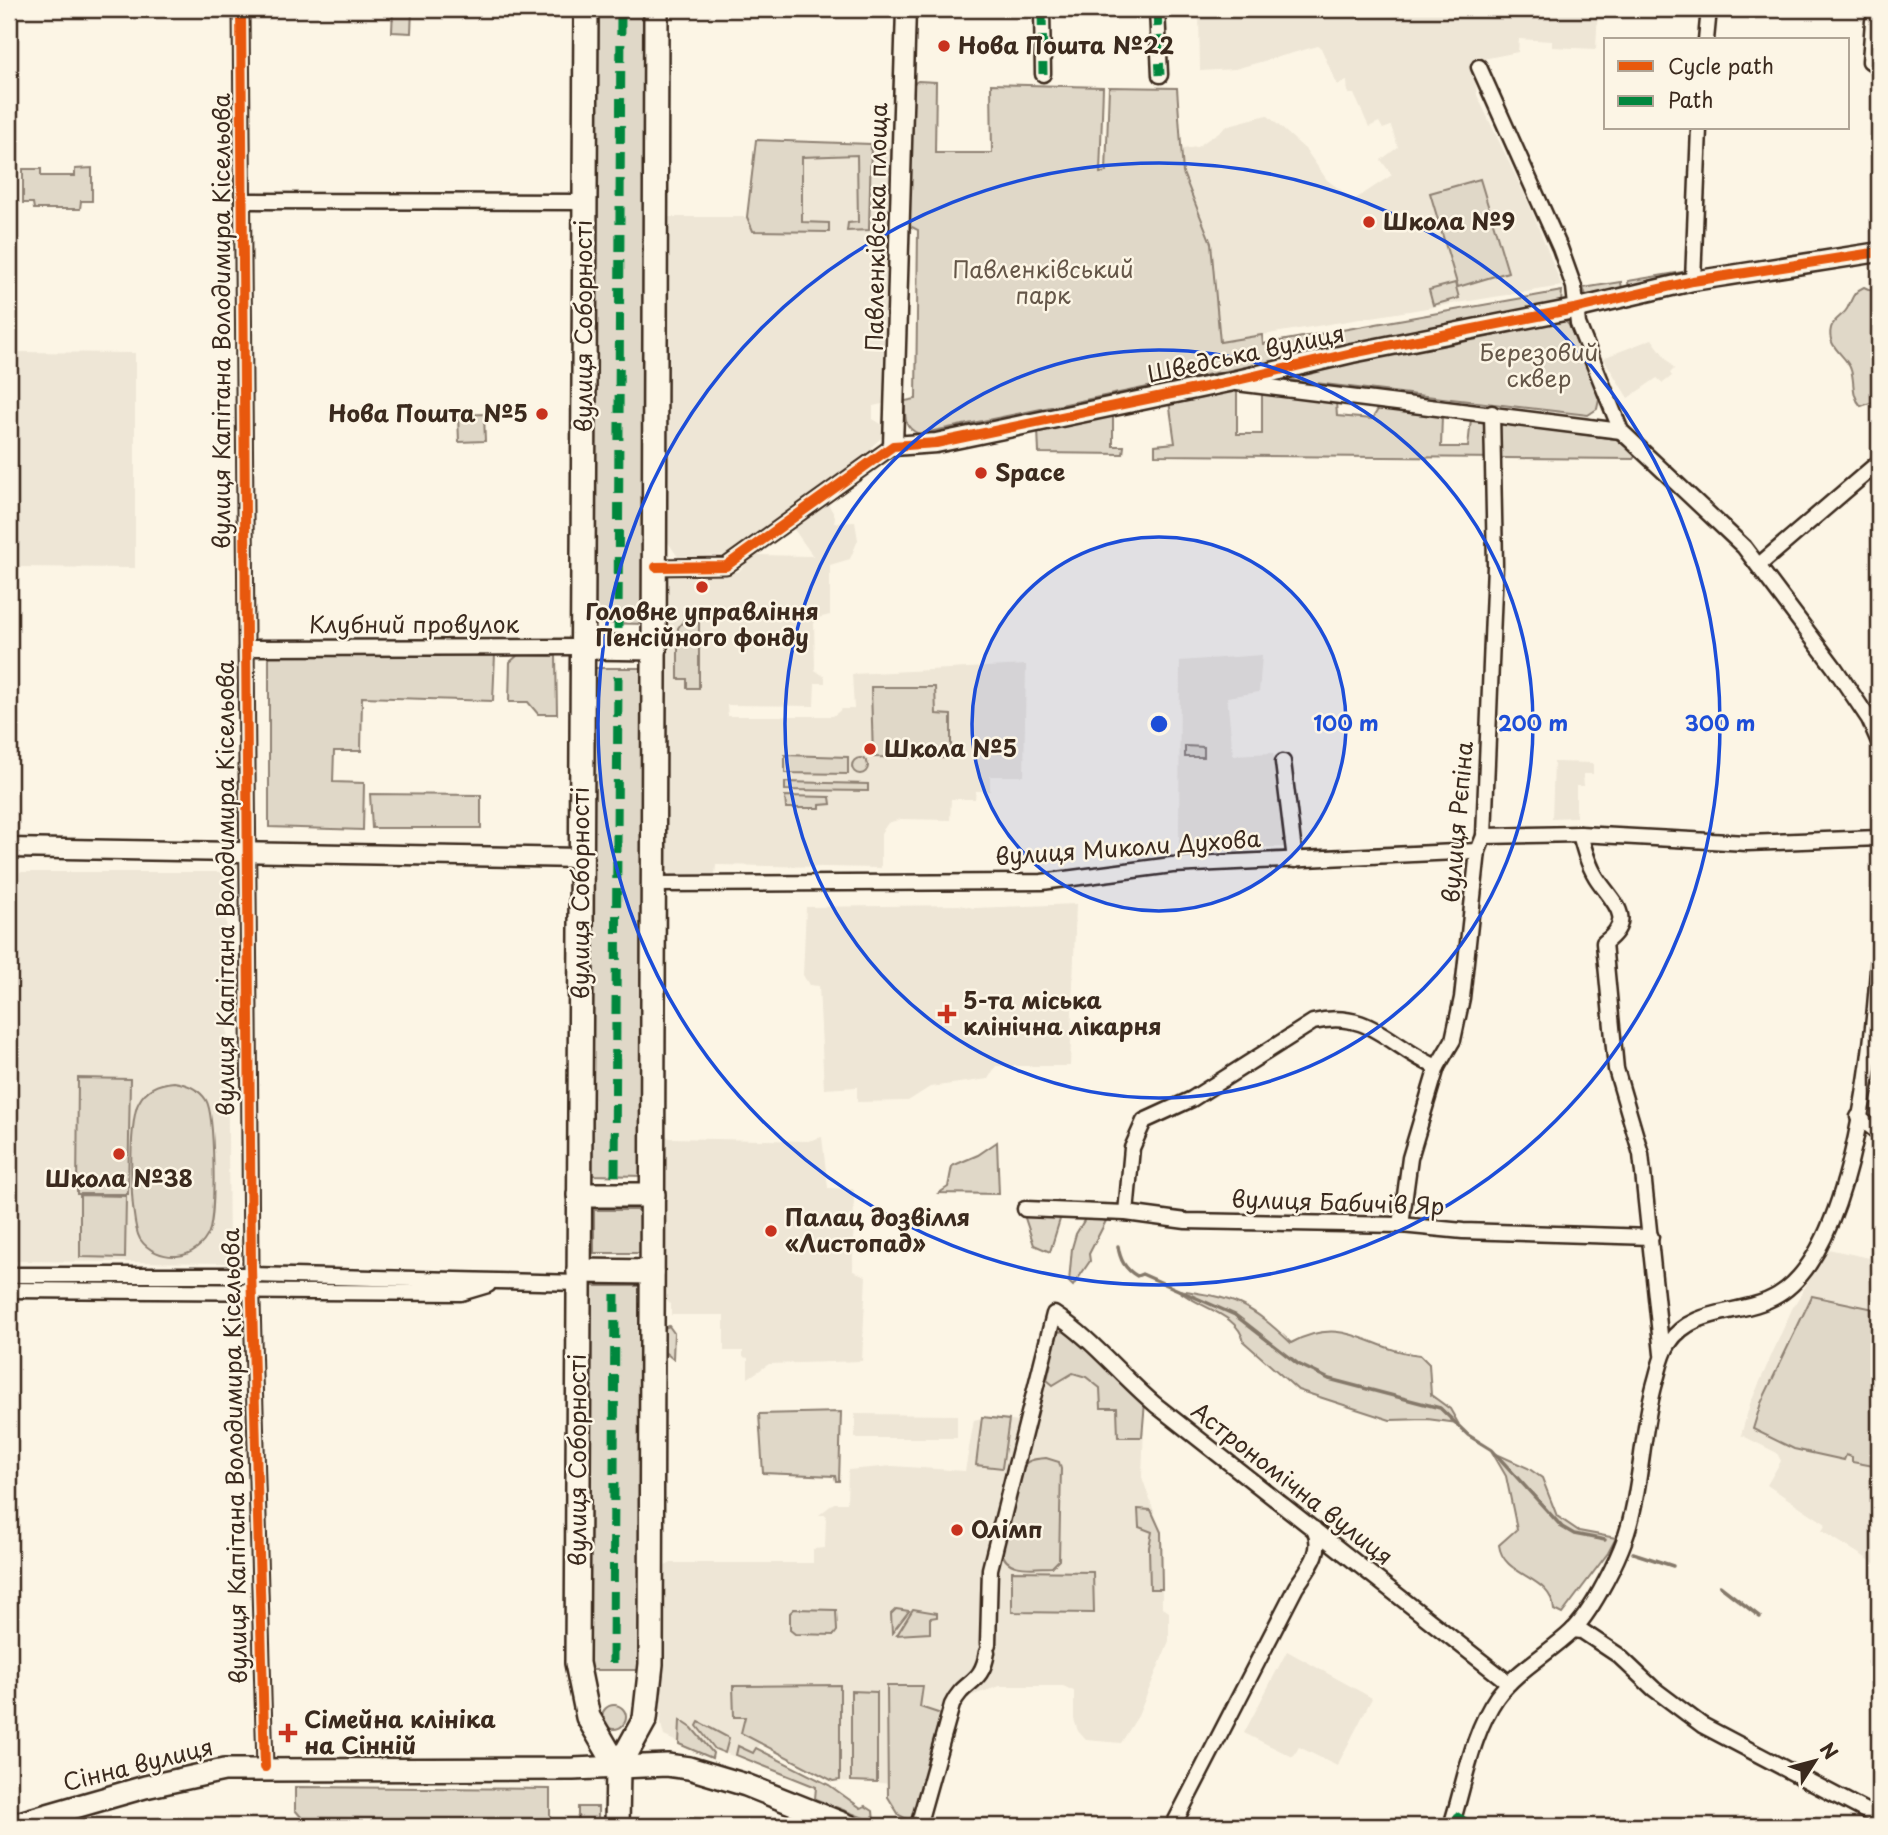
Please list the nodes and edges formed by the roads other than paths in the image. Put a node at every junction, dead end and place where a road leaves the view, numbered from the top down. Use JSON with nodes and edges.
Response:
{"nodes":[{"id":1,"x":241,"y":9,"type":"edge"},
{"id":2,"x":586,"y":9,"type":"edge"},
{"id":3,"x":656,"y":9,"type":"edge"},
{"id":4,"x":906,"y":9,"type":"edge"},
{"id":5,"x":1042,"y":9,"type":"edge"},
{"id":6,"x":1157,"y":9,"type":"edge"},
{"id":7,"x":1709,"y":9,"type":"edge"},
{"id":8,"x":1873,"y":21,"type":"dead end"},
{"id":9,"x":1706,"y":38,"type":"edge"},
{"id":10,"x":1479,"y":67,"type":"dead end"},
{"id":11,"x":1879,"y":67,"type":"edge"},
{"id":12,"x":1043,"y":74,"type":"dead end"},
{"id":13,"x":1160,"y":75,"type":"dead end"},
{"id":14,"x":1699,"y":130,"type":"edge"},
{"id":15,"x":242,"y":201,"type":"junction"},
{"id":16,"x":585,"y":202,"type":"junction"},
{"id":17,"x":1879,"y":252,"type":"edge"},
{"id":18,"x":1693,"y":281,"type":"junction"},
{"id":19,"x":1574,"y":309,"type":"junction"},
{"id":20,"x":1229,"y":382,"type":"junction"},
{"id":21,"x":1492,"y":413,"type":"junction"},
{"id":22,"x":1621,"y":431,"type":"junction"},
{"id":23,"x":893,"y":446,"type":"junction"},
{"id":24,"x":1879,"y":462,"type":"edge"},
{"id":25,"x":1759,"y":565,"type":"junction"},
{"id":26,"x":656,"y":567,"type":"junction"},
{"id":27,"x":582,"y":647,"type":"junction"},
{"id":28,"x":246,"y":648,"type":"junction"},
{"id":29,"x":656,"y":648,"type":"junction"},
{"id":30,"x":1878,"y":734,"type":"edge"},
{"id":31,"x":1283,"y":762,"type":"dead end"},
{"id":32,"x":1580,"y":834,"type":"junction"},
{"id":33,"x":1484,"y":836,"type":"junction"},
{"id":34,"x":1879,"y":838,"type":"edge"},
{"id":35,"x":9,"y":848,"type":"edge"},
{"id":36,"x":1478,"y":851,"type":"junction"},
{"id":37,"x":247,"y":852,"type":"junction"},
{"id":38,"x":581,"y":858,"type":"junction"},
{"id":39,"x":1295,"y":860,"type":"junction"},
{"id":40,"x":654,"y":884,"type":"junction"},
{"id":41,"x":1879,"y":954,"type":"edge"},
{"id":42,"x":1437,"y":1067,"type":"junction"},
{"id":43,"x":1858,"y":1117,"type":"junction"},
{"id":44,"x":1879,"y":1133,"type":"edge"},
{"id":45,"x":579,"y":1195,"type":"junction"},
{"id":46,"x":653,"y":1195,"type":"junction"},
{"id":47,"x":1024,"y":1209,"type":"dead end"},
{"id":48,"x":1126,"y":1213,"type":"junction"},
{"id":49,"x":1401,"y":1225,"type":"junction"},
{"id":50,"x":1651,"y":1237,"type":"junction"},
{"id":51,"x":652,"y":1272,"type":"junction"},
{"id":52,"x":9,"y":1275,"type":"edge"},
{"id":53,"x":251,"y":1275,"type":"junction"},
{"id":54,"x":579,"y":1277,"type":"junction"},
{"id":55,"x":503,"y":1281,"type":"junction"},
{"id":56,"x":9,"y":1290,"type":"edge"},
{"id":57,"x":251,"y":1292,"type":"junction"},
{"id":58,"x":1662,"y":1356,"type":"junction"},
{"id":59,"x":1311,"y":1525,"type":"junction"},
{"id":60,"x":1316,"y":1556,"type":"junction"},
{"id":61,"x":1353,"y":1560,"type":"junction"},
{"id":62,"x":1573,"y":1630,"type":"junction"},
{"id":63,"x":1509,"y":1683,"type":"junction"},
{"id":64,"x":265,"y":1767,"type":"junction"},
{"id":65,"x":618,"y":1768,"type":"junction"},
{"id":66,"x":1879,"y":1818,"type":"edge"},
{"id":67,"x":9,"y":1826,"type":"edge"},
{"id":68,"x":617,"y":1826,"type":"edge"},
{"id":69,"x":849,"y":1826,"type":"edge"},
{"id":70,"x":918,"y":1826,"type":"edge"},
{"id":71,"x":1173,"y":1826,"type":"edge"},
{"id":72,"x":1451,"y":1826,"type":"edge"}],
"edges":[{"from":1,"to":15,"type":"street","name":"вулиця Капітана Володимира Кісельова"},
{"from":2,"to":16,"type":"main road","name":"вулиця Соборності"},
{"from":3,"to":26,"type":"main road"},
{"from":4,"to":23,"type":"street","name":"Павленківська площа"},
{"from":5,"to":12,"type":"street"},
{"from":6,"to":13,"type":"street"},
{"from":7,"to":9,"type":"street"},
{"from":8,"to":11,"type":"street"},
{"from":10,"to":19,"type":"street"},
{"from":14,"to":18,"type":"street"},
{"from":15,"to":16,"type":"street"},
{"from":15,"to":28,"type":"street","name":"вулиця Капітана Володимира Кісельова"},
{"from":16,"to":27,"type":"main road","name":"вулиця Соборності"},
{"from":17,"to":18,"type":"street","name":"Шведська вулиця"},
{"from":18,"to":19,"type":"street","name":"Шведська вулиця"},
{"from":19,"to":20,"type":"street","name":"Шведська вулиця"},
{"from":19,"to":22,"type":"street"},
{"from":20,"to":21,"type":"street","name":"Шведська вулиця"},
{"from":20,"to":23,"type":"street","name":"Шведська вулиця"},
{"from":21,"to":22,"type":"street","name":"Шведська вулиця"},
{"from":21,"to":33,"type":"street","name":"вулиця Рєпіна"},
{"from":22,"to":25,"type":"street"},
{"from":23,"to":26,"type":"street"},
{"from":24,"to":25,"type":"street"},
{"from":25,"to":30,"type":"street"},
{"from":26,"to":29,"type":"main road"},
{"from":27,"to":28,"type":"street","name":"Клубний провулок"},
{"from":27,"to":29,"type":"main road"},
{"from":27,"to":38,"type":"main road","name":"вулиця Соборності"},
{"from":28,"to":37,"type":"street","name":"вулиця Капітана Володимира Кісельова"},
{"from":29,"to":40,"type":"main road"},
{"from":31,"to":39,"type":"street"},
{"from":32,"to":33,"type":"street"},
{"from":32,"to":34,"type":"street"},
{"from":32,"to":50,"type":"street"},
{"from":33,"to":36,"type":"street","name":"вулиця Рєпіна"},
{"from":35,"to":37,"type":"street"},
{"from":36,"to":39,"type":"street","name":"вулиця Миколи Духова"},
{"from":36,"to":42,"type":"street","name":"вулиця Рєпіна"},
{"from":37,"to":38,"type":"street"},
{"from":37,"to":53,"type":"street","name":"вулиця Капітана Володимира Кісельова"},
{"from":38,"to":45,"type":"main road","name":"вулиця Соборності"},
{"from":39,"to":40,"type":"street","name":"вулиця Миколи Духова"},
{"from":40,"to":46,"type":"main road"},
{"from":41,"to":43,"type":"street"},
{"from":42,"to":48,"type":"street"},
{"from":42,"to":49,"type":"street","name":"вулиця Рєпіна"},
{"from":43,"to":44,"type":"street"},
{"from":43,"to":58,"type":"street"},
{"from":45,"to":46,"type":"main road"},
{"from":45,"to":54,"type":"main road","name":"вулиця Соборності"},
{"from":46,"to":51,"type":"main road"},
{"from":47,"to":48,"type":"street","name":"вулиця Бабичів Яр"},
{"from":48,"to":49,"type":"street","name":"вулиця Бабичів Яр"},
{"from":49,"to":50,"type":"street","name":"вулиця Бабичів Яр"},
{"from":50,"to":58,"type":"street"},
{"from":51,"to":54,"type":"main road"},
{"from":51,"to":65,"type":"main road"},
{"from":52,"to":53,"type":"street"},
{"from":53,"to":55,"type":"street"},
{"from":53,"to":57,"type":"street","name":"вулиця Капітана Володимира Кісельова"},
{"from":54,"to":55,"type":"street"},
{"from":54,"to":65,"type":"main road","name":"вулиця Соборності"},
{"from":55,"to":57,"type":"street"},
{"from":56,"to":57,"type":"street"},
{"from":57,"to":64,"type":"street","name":"вулиця Капітана Володимира Кісельова"},
{"from":58,"to":62,"type":"street"},
{"from":59,"to":60,"type":"street"},
{"from":59,"to":61,"type":"street","name":"Астрономічна вулиця"},
{"from":59,"to":70,"type":"street","name":"Астрономічна вулиця"},
{"from":60,"to":61,"type":"street"},
{"from":60,"to":71,"type":"street"},
{"from":61,"to":63,"type":"street","name":"Астрономічна вулиця"},
{"from":62,"to":63,"type":"street"},
{"from":62,"to":66,"type":"street"},
{"from":63,"to":72,"type":"street"},
{"from":64,"to":65,"type":"main road","name":"Сінна вулиця"},
{"from":64,"to":67,"type":"main road","name":"Сінна вулиця"},
{"from":65,"to":68,"type":"main road"},
{"from":65,"to":69,"type":"main road","name":"Сінна вулиця"}]}
